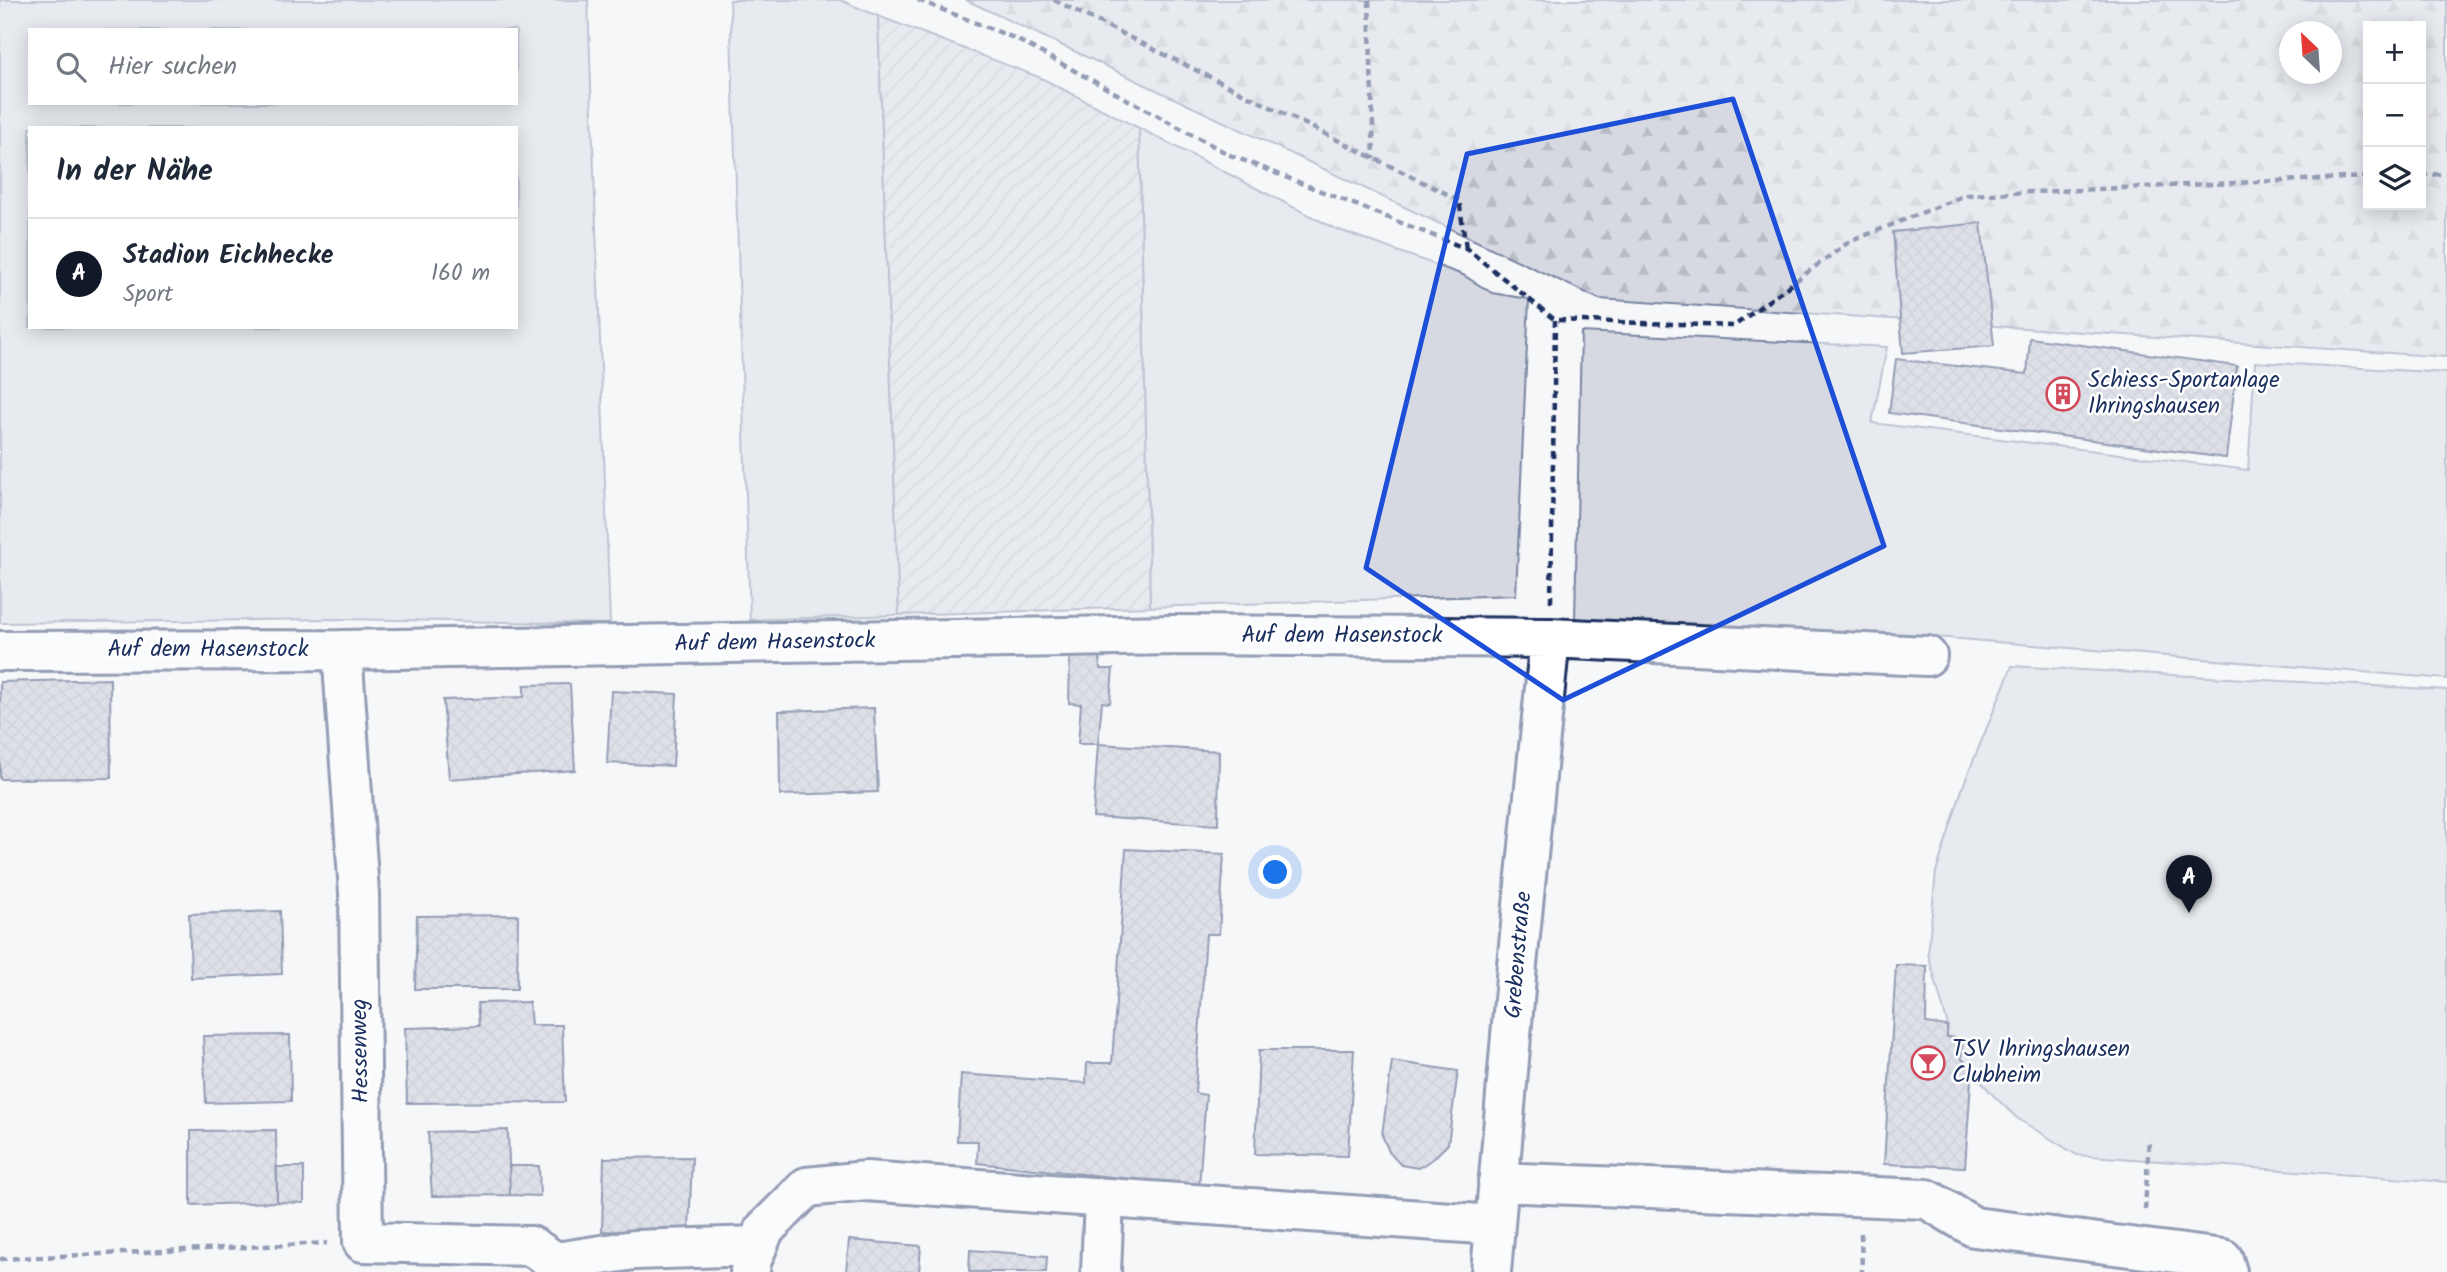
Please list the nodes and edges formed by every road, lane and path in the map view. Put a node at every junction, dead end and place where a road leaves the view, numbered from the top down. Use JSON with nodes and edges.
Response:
{"nodes":[{"id":1,"x":918,"y":0,"type":"edge"},
{"id":2,"x":1054,"y":0,"type":"edge"},
{"id":3,"x":1368,"y":0,"type":"edge"},
{"id":4,"x":1374,"y":159,"type":"junction"},
{"id":5,"x":2447,"y":174,"type":"edge"},
{"id":6,"x":2426,"y":175,"type":"edge"},
{"id":7,"x":2363,"y":177,"type":"edge"},
{"id":8,"x":1466,"y":249,"type":"junction"},
{"id":9,"x":1555,"y":320,"type":"junction"},
{"id":10,"x":1550,"y":638,"type":"junction"},
{"id":11,"x":342,"y":650,"type":"junction"},
{"id":12,"x":0,"y":651,"type":"edge"},
{"id":13,"x":1927,"y":656,"type":"dead end"},
{"id":14,"x":2149,"y":1138,"type":"dead end"},
{"id":15,"x":1499,"y":1182,"type":"junction"},
{"id":16,"x":1104,"y":1198,"type":"junction"},
{"id":17,"x":1494,"y":1225,"type":"junction"},
{"id":18,"x":363,"y":1242,"type":"junction"},
{"id":19,"x":2143,"y":1248,"type":"junction"},
{"id":20,"x":0,"y":1259,"type":"edge"},
{"id":21,"x":754,"y":1259,"type":"edge"},
{"id":22,"x":560,"y":1267,"type":"edge"},
{"id":23,"x":1101,"y":1272,"type":"edge"},
{"id":24,"x":1490,"y":1272,"type":"edge"},
{"id":25,"x":2227,"y":1272,"type":"edge"}],
"edges":[{"from":1,"to":8,"type":"path"},
{"from":2,"to":4,"type":"path"},
{"from":3,"to":4,"type":"path"},
{"from":4,"to":8,"type":"path"},
{"from":5,"to":6,"type":"path"},
{"from":7,"to":9,"type":"path"},
{"from":8,"to":9,"type":"path"},
{"from":9,"to":10,"type":"path"},
{"from":10,"to":11,"type":"street","name":"Auf dem Hasenstock"},
{"from":10,"to":13,"type":"street","name":"Auf dem Hasenstock"},
{"from":10,"to":15,"type":"street","name":"Grebenstraße"},
{"from":11,"to":12,"type":"street","name":"Auf dem Hasenstock"},
{"from":11,"to":18,"type":"street","name":"Hessenweg"},
{"from":14,"to":19,"type":"path"},
{"from":15,"to":17,"type":"street","name":"Grebenstraße"},
{"from":15,"to":19,"type":"street"},
{"from":16,"to":17,"type":"street"},
{"from":16,"to":21,"type":"street"},
{"from":16,"to":23,"type":"street"},
{"from":17,"to":24,"type":"street","name":"Grebenstraße"},
{"from":18,"to":20,"type":"path"},
{"from":18,"to":22,"type":"street"},
{"from":19,"to":25,"type":"street"},
{"from":21,"to":22,"type":"street"}]}
